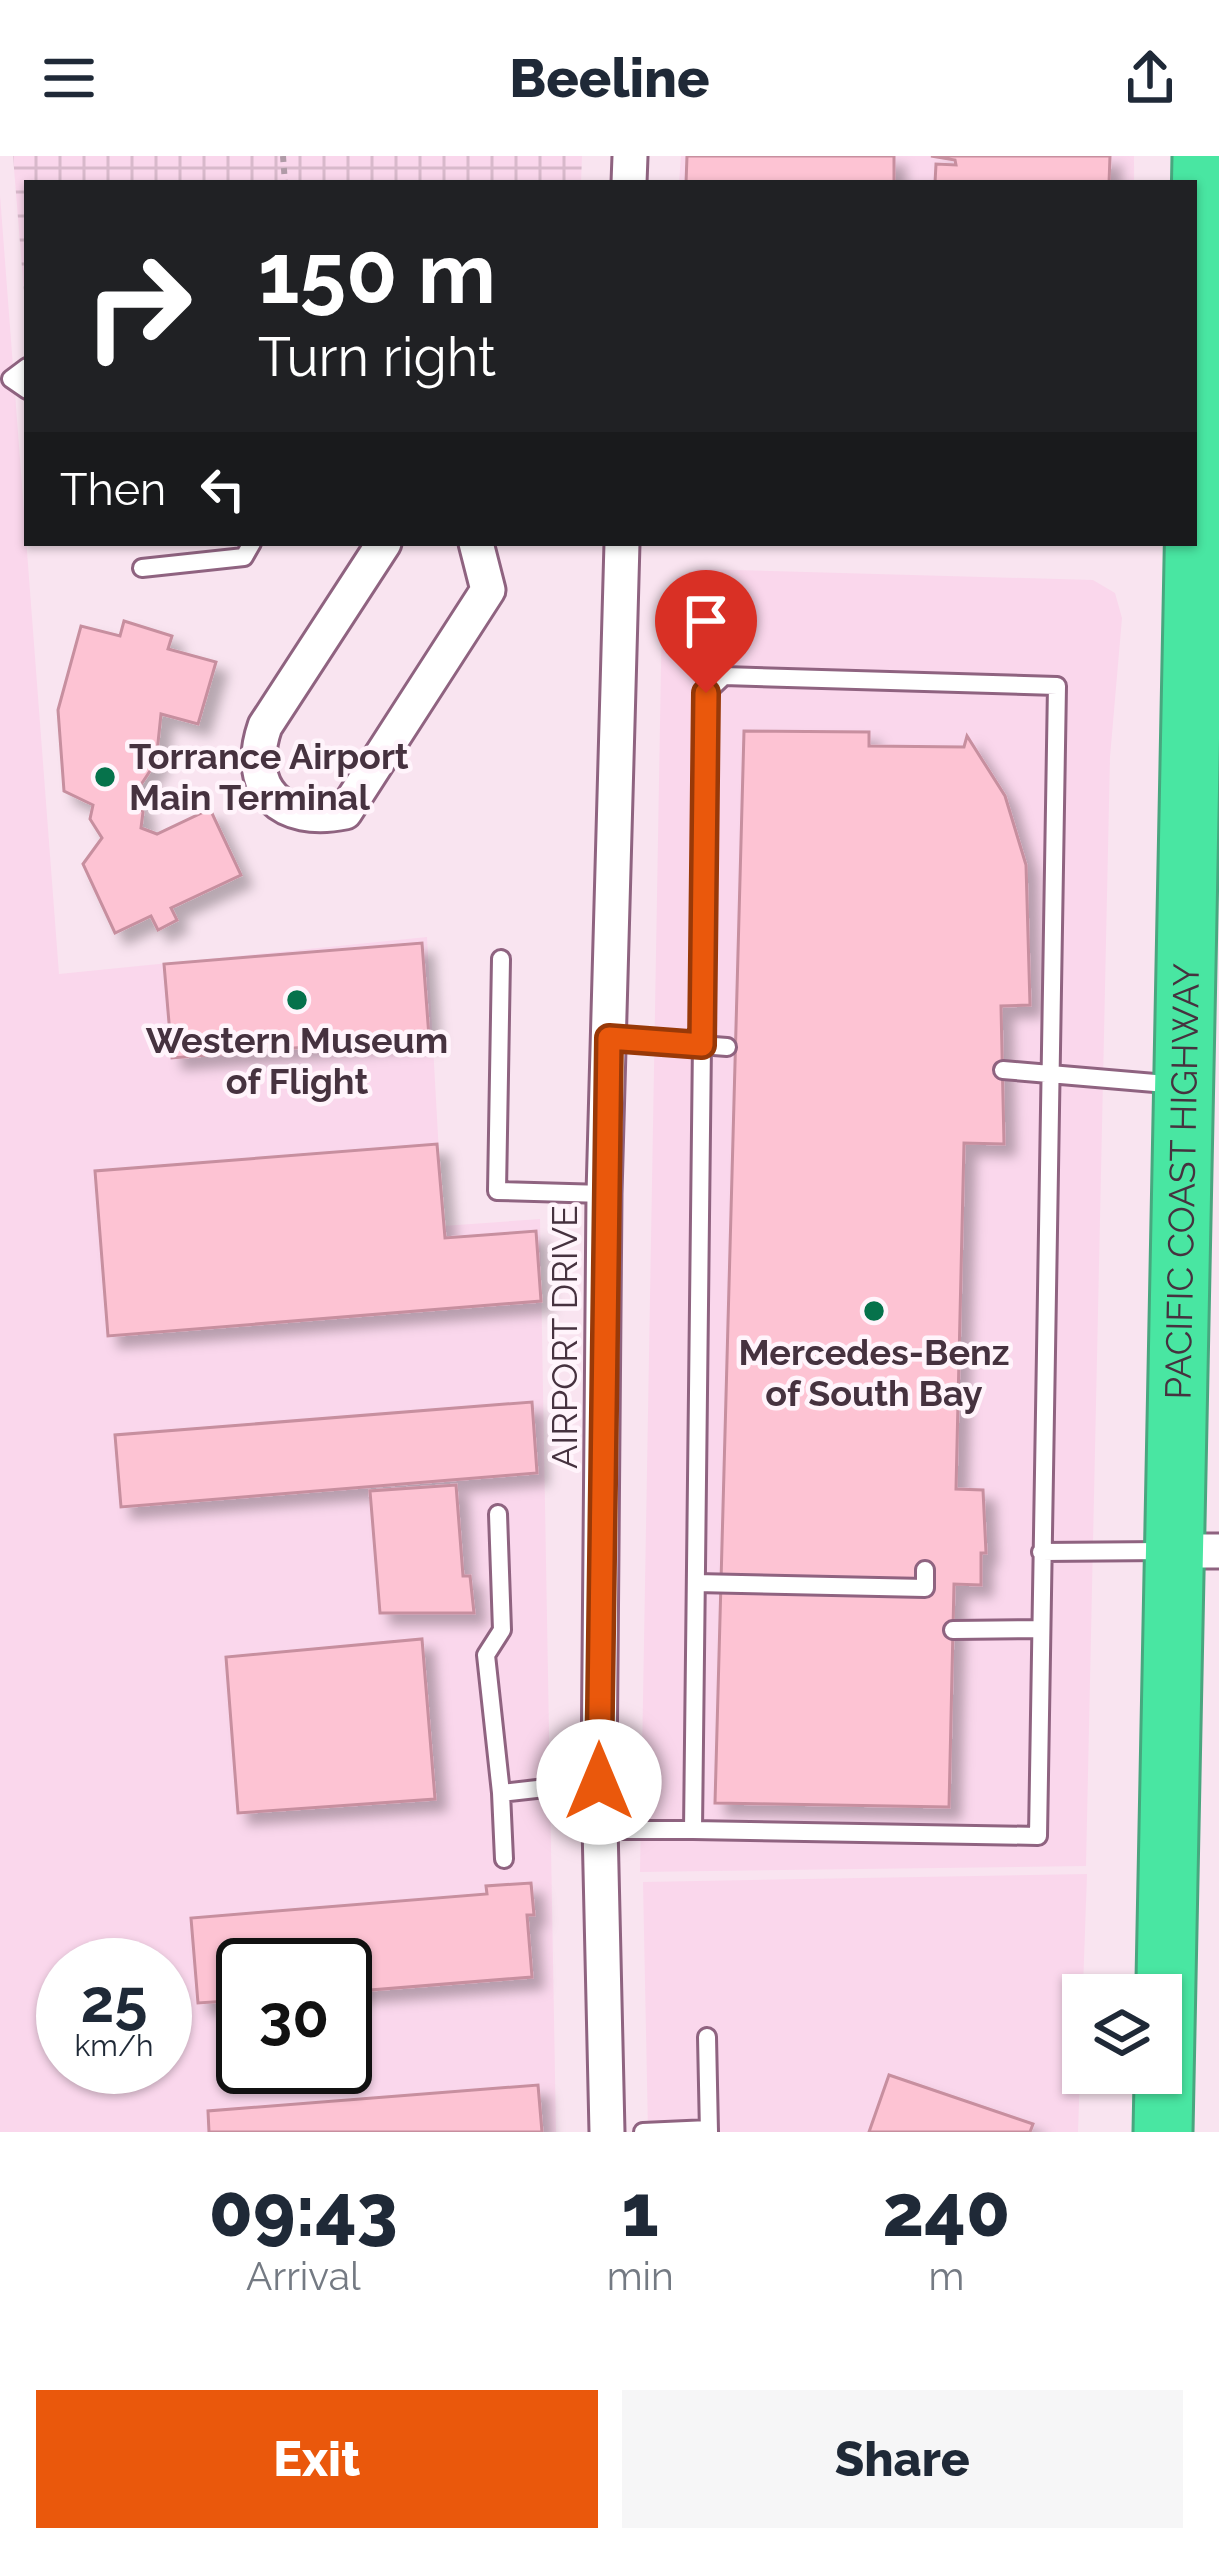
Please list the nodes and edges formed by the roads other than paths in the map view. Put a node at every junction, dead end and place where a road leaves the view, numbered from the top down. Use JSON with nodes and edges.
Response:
{"nodes":[{"id":1,"x":1202,"y":156,"type":"edge"},
{"id":2,"x":24,"y":369,"type":"edge"},
{"id":3,"x":24,"y":388,"type":"edge"},
{"id":4,"x":1197,"y":453,"type":"edge"},
{"id":5,"x":250,"y":546,"type":"edge"},
{"id":6,"x":382,"y":546,"type":"edge"},
{"id":7,"x":479,"y":546,"type":"edge"},
{"id":8,"x":622,"y":546,"type":"edge"},
{"id":9,"x":1195,"y":546,"type":"edge"},
{"id":10,"x":142,"y":568,"type":"dead end"},
{"id":11,"x":501,"y":959,"type":"dead end"},
{"id":12,"x":609,"y":1038,"type":"junction"},
{"id":13,"x":702,"y":1045,"type":"junction"},
{"id":14,"x":727,"y":1047,"type":"dead end"},
{"id":15,"x":1003,"y":1070,"type":"dead end"},
{"id":16,"x":1047,"y":1074,"type":"junction"},
{"id":17,"x":1185,"y":1086,"type":"junction"},
{"id":18,"x":604,"y":1194,"type":"junction"},
{"id":19,"x":498,"y":1514,"type":"dead end"},
{"id":20,"x":1198,"y":1551,"type":"edge"},
{"id":21,"x":1041,"y":1552,"type":"junction"},
{"id":22,"x":926,"y":1570,"type":"dead end"},
{"id":23,"x":696,"y":1583,"type":"junction"},
{"id":24,"x":953,"y":1630,"type":"dead end"},
{"id":25,"x":1040,"y":1630,"type":"junction"},
{"id":26,"x":599,"y":1782,"type":"junction"},
{"id":27,"x":501,"y":1793,"type":"junction"},
{"id":28,"x":600,"y":1830,"type":"junction"},
{"id":29,"x":693,"y":1830,"type":"junction"},
{"id":30,"x":504,"y":1859,"type":"dead end"},
{"id":31,"x":707,"y":2037,"type":"dead end"},
{"id":32,"x":709,"y":2131,"type":"edge"},
{"id":33,"x":607,"y":2132,"type":"edge"},
{"id":34,"x":643,"y":2132,"type":"edge"},
{"id":35,"x":1163,"y":2132,"type":"edge"}],
"edges":[{"from":1,"to":4,"type":"highway","name":"PACIFIC COAST HIGHWAY"},
{"from":2,"to":3,"type":"lane"},
{"from":5,"to":10,"type":"lane"},
{"from":6,"to":7,"type":"street"},
{"from":8,"to":12,"type":"street","name":"AIRPORT DRIVE"},
{"from":9,"to":17,"type":"highway","name":"PACIFIC COAST HIGHWAY"},
{"from":11,"to":18,"type":"lane"},
{"from":12,"to":13,"type":"lane"},
{"from":12,"to":18,"type":"street","name":"AIRPORT DRIVE"},
{"from":13,"to":14,"type":"lane"},
{"from":13,"to":16,"type":"lane"},
{"from":13,"to":23,"type":"lane"},
{"from":15,"to":16,"type":"lane"},
{"from":16,"to":17,"type":"lane"},
{"from":16,"to":21,"type":"lane"},
{"from":17,"to":20,"type":"highway","name":"PACIFIC COAST HIGHWAY"},
{"from":18,"to":26,"type":"street","name":"AIRPORT DRIVE"},
{"from":19,"to":27,"type":"lane"},
{"from":20,"to":21,"type":"lane"},
{"from":20,"to":35,"type":"highway","name":"PACIFIC COAST HIGHWAY"},
{"from":21,"to":25,"type":"lane"},
{"from":22,"to":23,"type":"lane"},
{"from":23,"to":29,"type":"lane"},
{"from":24,"to":25,"type":"lane"},
{"from":25,"to":29,"type":"lane"},
{"from":26,"to":27,"type":"lane"},
{"from":26,"to":28,"type":"street","name":"AIRPORT DRIVE"},
{"from":27,"to":30,"type":"lane"},
{"from":28,"to":29,"type":"lane"},
{"from":28,"to":33,"type":"street","name":"AIRPORT DRIVE"},
{"from":31,"to":32,"type":"lane"},
{"from":32,"to":34,"type":"lane"}]}
